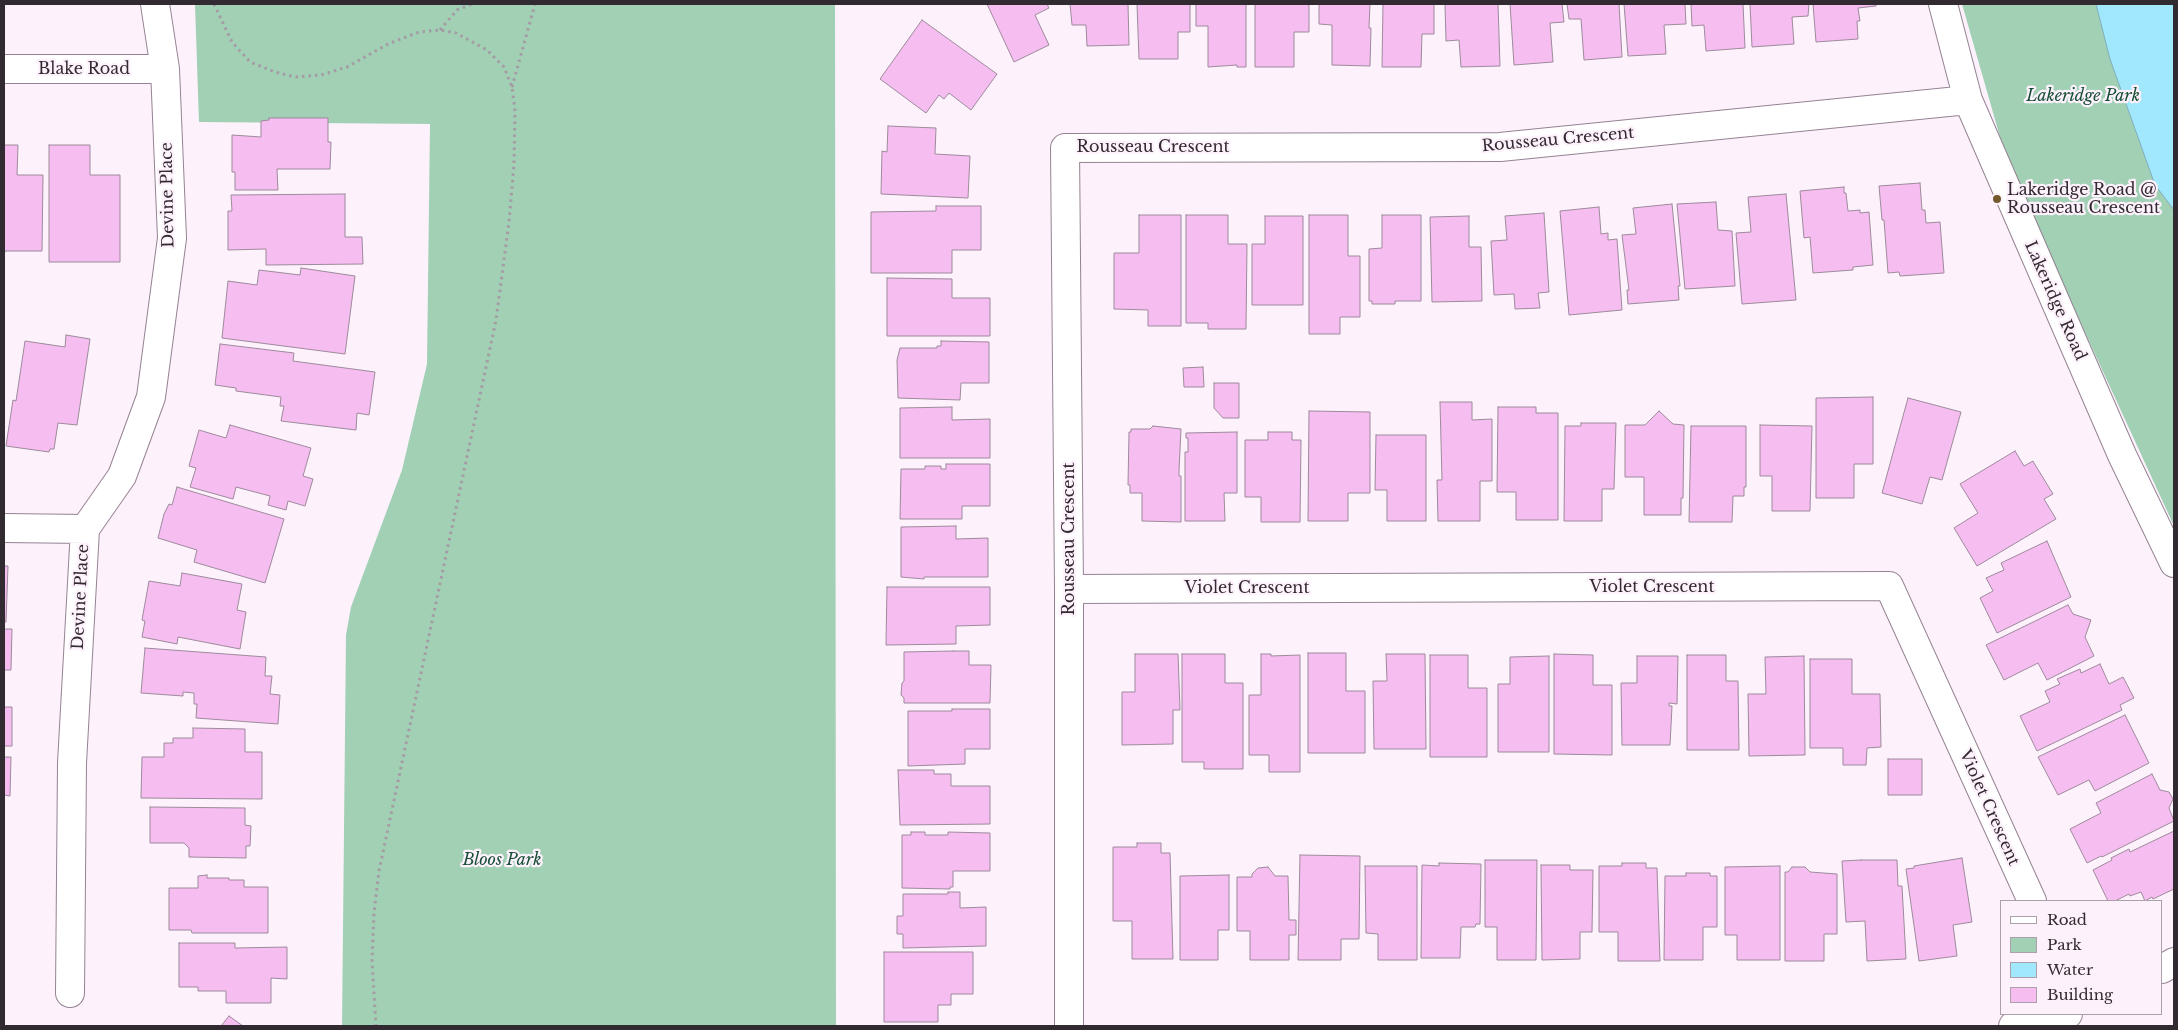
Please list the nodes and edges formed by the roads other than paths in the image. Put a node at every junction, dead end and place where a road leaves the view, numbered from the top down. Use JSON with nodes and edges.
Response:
{"nodes":[{"id":1,"x":156,"y":4,"type":"edge"},
{"id":2,"x":1943,"y":4,"type":"edge"},
{"id":3,"x":4,"y":69,"type":"edge"},
{"id":4,"x":165,"y":69,"type":"junction"},
{"id":5,"x":1968,"y":100,"type":"junction"},
{"id":6,"x":4,"y":528,"type":"edge"},
{"id":7,"x":85,"y":529,"type":"junction"},
{"id":8,"x":2174,"y":563,"type":"edge"},
{"id":9,"x":1069,"y":589,"type":"junction"},
{"id":10,"x":2032,"y":900,"type":"edge"},
{"id":11,"x":2174,"y":962,"type":"edge"},
{"id":12,"x":2163,"y":968,"type":"edge"},
{"id":13,"x":70,"y":993,"type":"dead end"},
{"id":14,"x":2063,"y":1015,"type":"edge"},
{"id":15,"x":1069,"y":1026,"type":"edge"},
{"id":16,"x":2013,"y":1026,"type":"edge"}],
"edges":[{"from":1,"to":4,"type":"street","name":"Devine Place"},
{"from":2,"to":5,"type":"street","name":"Lakeridge Road"},
{"from":3,"to":4,"type":"street","name":"Blake Road"},
{"from":4,"to":7,"type":"street","name":"Devine Place"},
{"from":5,"to":8,"type":"street","name":"Lakeridge Road"},
{"from":5,"to":9,"type":"street","name":"Rousseau Crescent"},
{"from":6,"to":7,"type":"street"},
{"from":7,"to":13,"type":"street","name":"Devine Place"},
{"from":9,"to":10,"type":"street","name":"Violet Crescent"},
{"from":9,"to":15,"type":"street","name":"Rousseau Crescent"},
{"from":11,"to":12,"type":"street"},
{"from":14,"to":16,"type":"street"}]}
